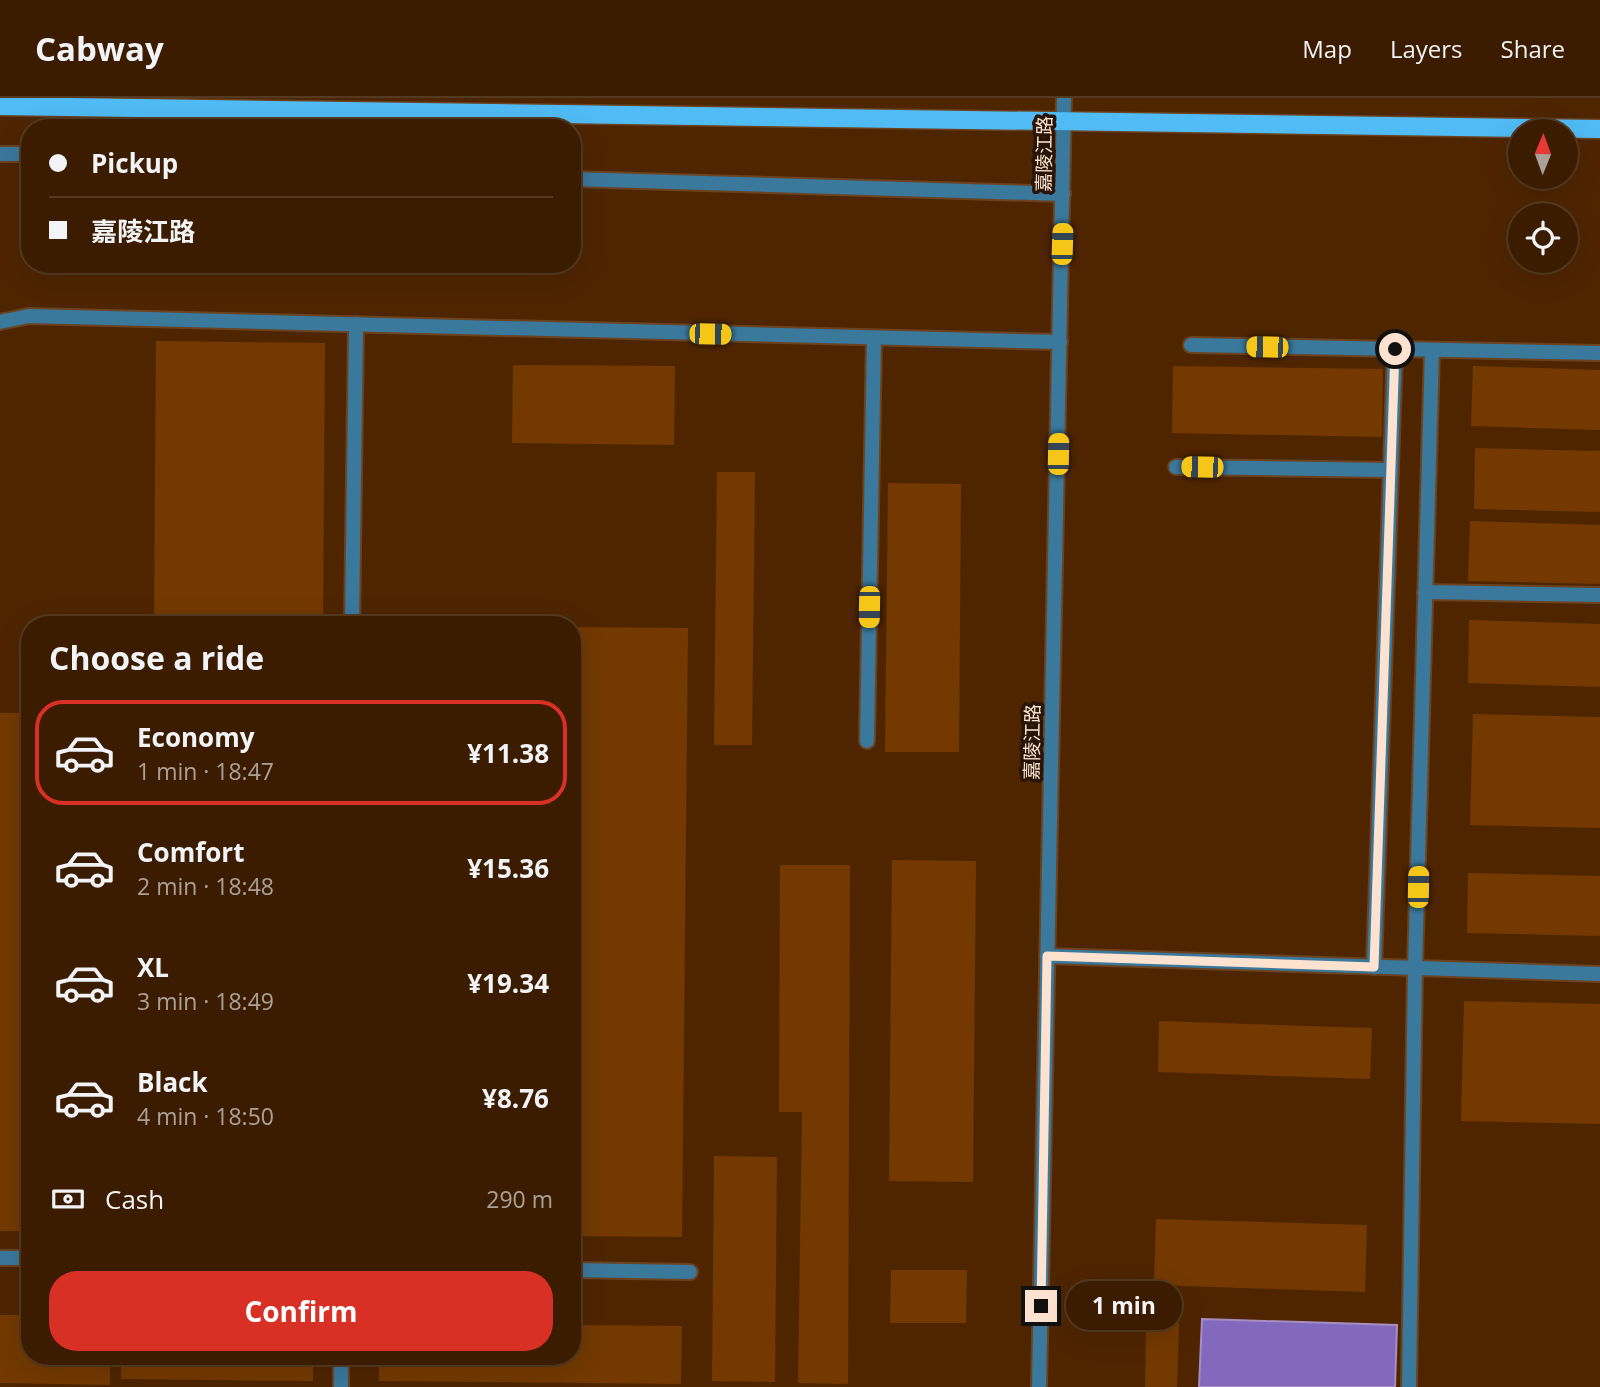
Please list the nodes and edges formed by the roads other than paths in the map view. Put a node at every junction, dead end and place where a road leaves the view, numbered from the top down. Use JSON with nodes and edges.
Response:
{"nodes":[{"id":1,"x":1064,"y":98,"type":"edge"},
{"id":2,"x":0,"y":106,"type":"edge"},
{"id":3,"x":1064,"y":120,"type":"junction"},
{"id":4,"x":1600,"y":129,"type":"edge"},
{"id":5,"x":0,"y":154,"type":"edge"},
{"id":6,"x":21,"y":154,"type":"edge"},
{"id":7,"x":581,"y":179,"type":"edge"},
{"id":8,"x":1063,"y":194,"type":"junction"},
{"id":9,"x":0,"y":322,"type":"edge"},
{"id":10,"x":356,"y":324,"type":"junction"},
{"id":11,"x":874,"y":338,"type":"junction"},
{"id":12,"x":1060,"y":342,"type":"junction"},
{"id":13,"x":1191,"y":345,"type":"dead end"},
{"id":14,"x":1395,"y":349,"type":"junction"},
{"id":15,"x":1432,"y":350,"type":"junction"},
{"id":16,"x":1600,"y":353,"type":"edge"},
{"id":17,"x":1175,"y":467,"type":"dead end"},
{"id":18,"x":1391,"y":470,"type":"junction"},
{"id":19,"x":1425,"y":592,"type":"junction"},
{"id":20,"x":1600,"y":595,"type":"edge"},
{"id":21,"x":352,"y":616,"type":"edge"},
{"id":22,"x":867,"y":741,"type":"dead end"},
{"id":23,"x":1047,"y":956,"type":"junction"},
{"id":24,"x":1374,"y":967,"type":"junction"},
{"id":25,"x":1415,"y":968,"type":"junction"},
{"id":26,"x":1600,"y":974,"type":"edge"},
{"id":27,"x":0,"y":1258,"type":"edge"},
{"id":28,"x":21,"y":1258,"type":"edge"},
{"id":29,"x":581,"y":1270,"type":"edge"},
{"id":30,"x":690,"y":1272,"type":"dead end"},
{"id":31,"x":341,"y":1365,"type":"edge"},
{"id":32,"x":341,"y":1387,"type":"edge"},
{"id":33,"x":1040,"y":1387,"type":"edge"},
{"id":34,"x":1409,"y":1387,"type":"edge"}],
"edges":[{"from":1,"to":3,"type":"street","name":"嘉陵江路"},
{"from":2,"to":3,"type":"main road"},
{"from":3,"to":4,"type":"main road"},
{"from":3,"to":8,"type":"street","name":"嘉陵江路"},
{"from":5,"to":6,"type":"street"},
{"from":7,"to":8,"type":"street"},
{"from":8,"to":12,"type":"street","name":"嘉陵江路"},
{"from":9,"to":10,"type":"street"},
{"from":10,"to":11,"type":"street"},
{"from":10,"to":21,"type":"street"},
{"from":11,"to":12,"type":"street"},
{"from":11,"to":22,"type":"street"},
{"from":12,"to":23,"type":"street","name":"嘉陵江路"},
{"from":13,"to":14,"type":"street"},
{"from":14,"to":15,"type":"street"},
{"from":14,"to":18,"type":"street"},
{"from":15,"to":16,"type":"street"},
{"from":15,"to":19,"type":"street"},
{"from":17,"to":18,"type":"street"},
{"from":18,"to":24,"type":"street"},
{"from":19,"to":20,"type":"street"},
{"from":19,"to":25,"type":"street"},
{"from":23,"to":24,"type":"street"},
{"from":23,"to":33,"type":"street","name":"嘉陵江路"},
{"from":24,"to":25,"type":"street"},
{"from":25,"to":26,"type":"street"},
{"from":25,"to":34,"type":"street"},
{"from":27,"to":28,"type":"street"},
{"from":29,"to":30,"type":"street"},
{"from":31,"to":32,"type":"street"}]}
